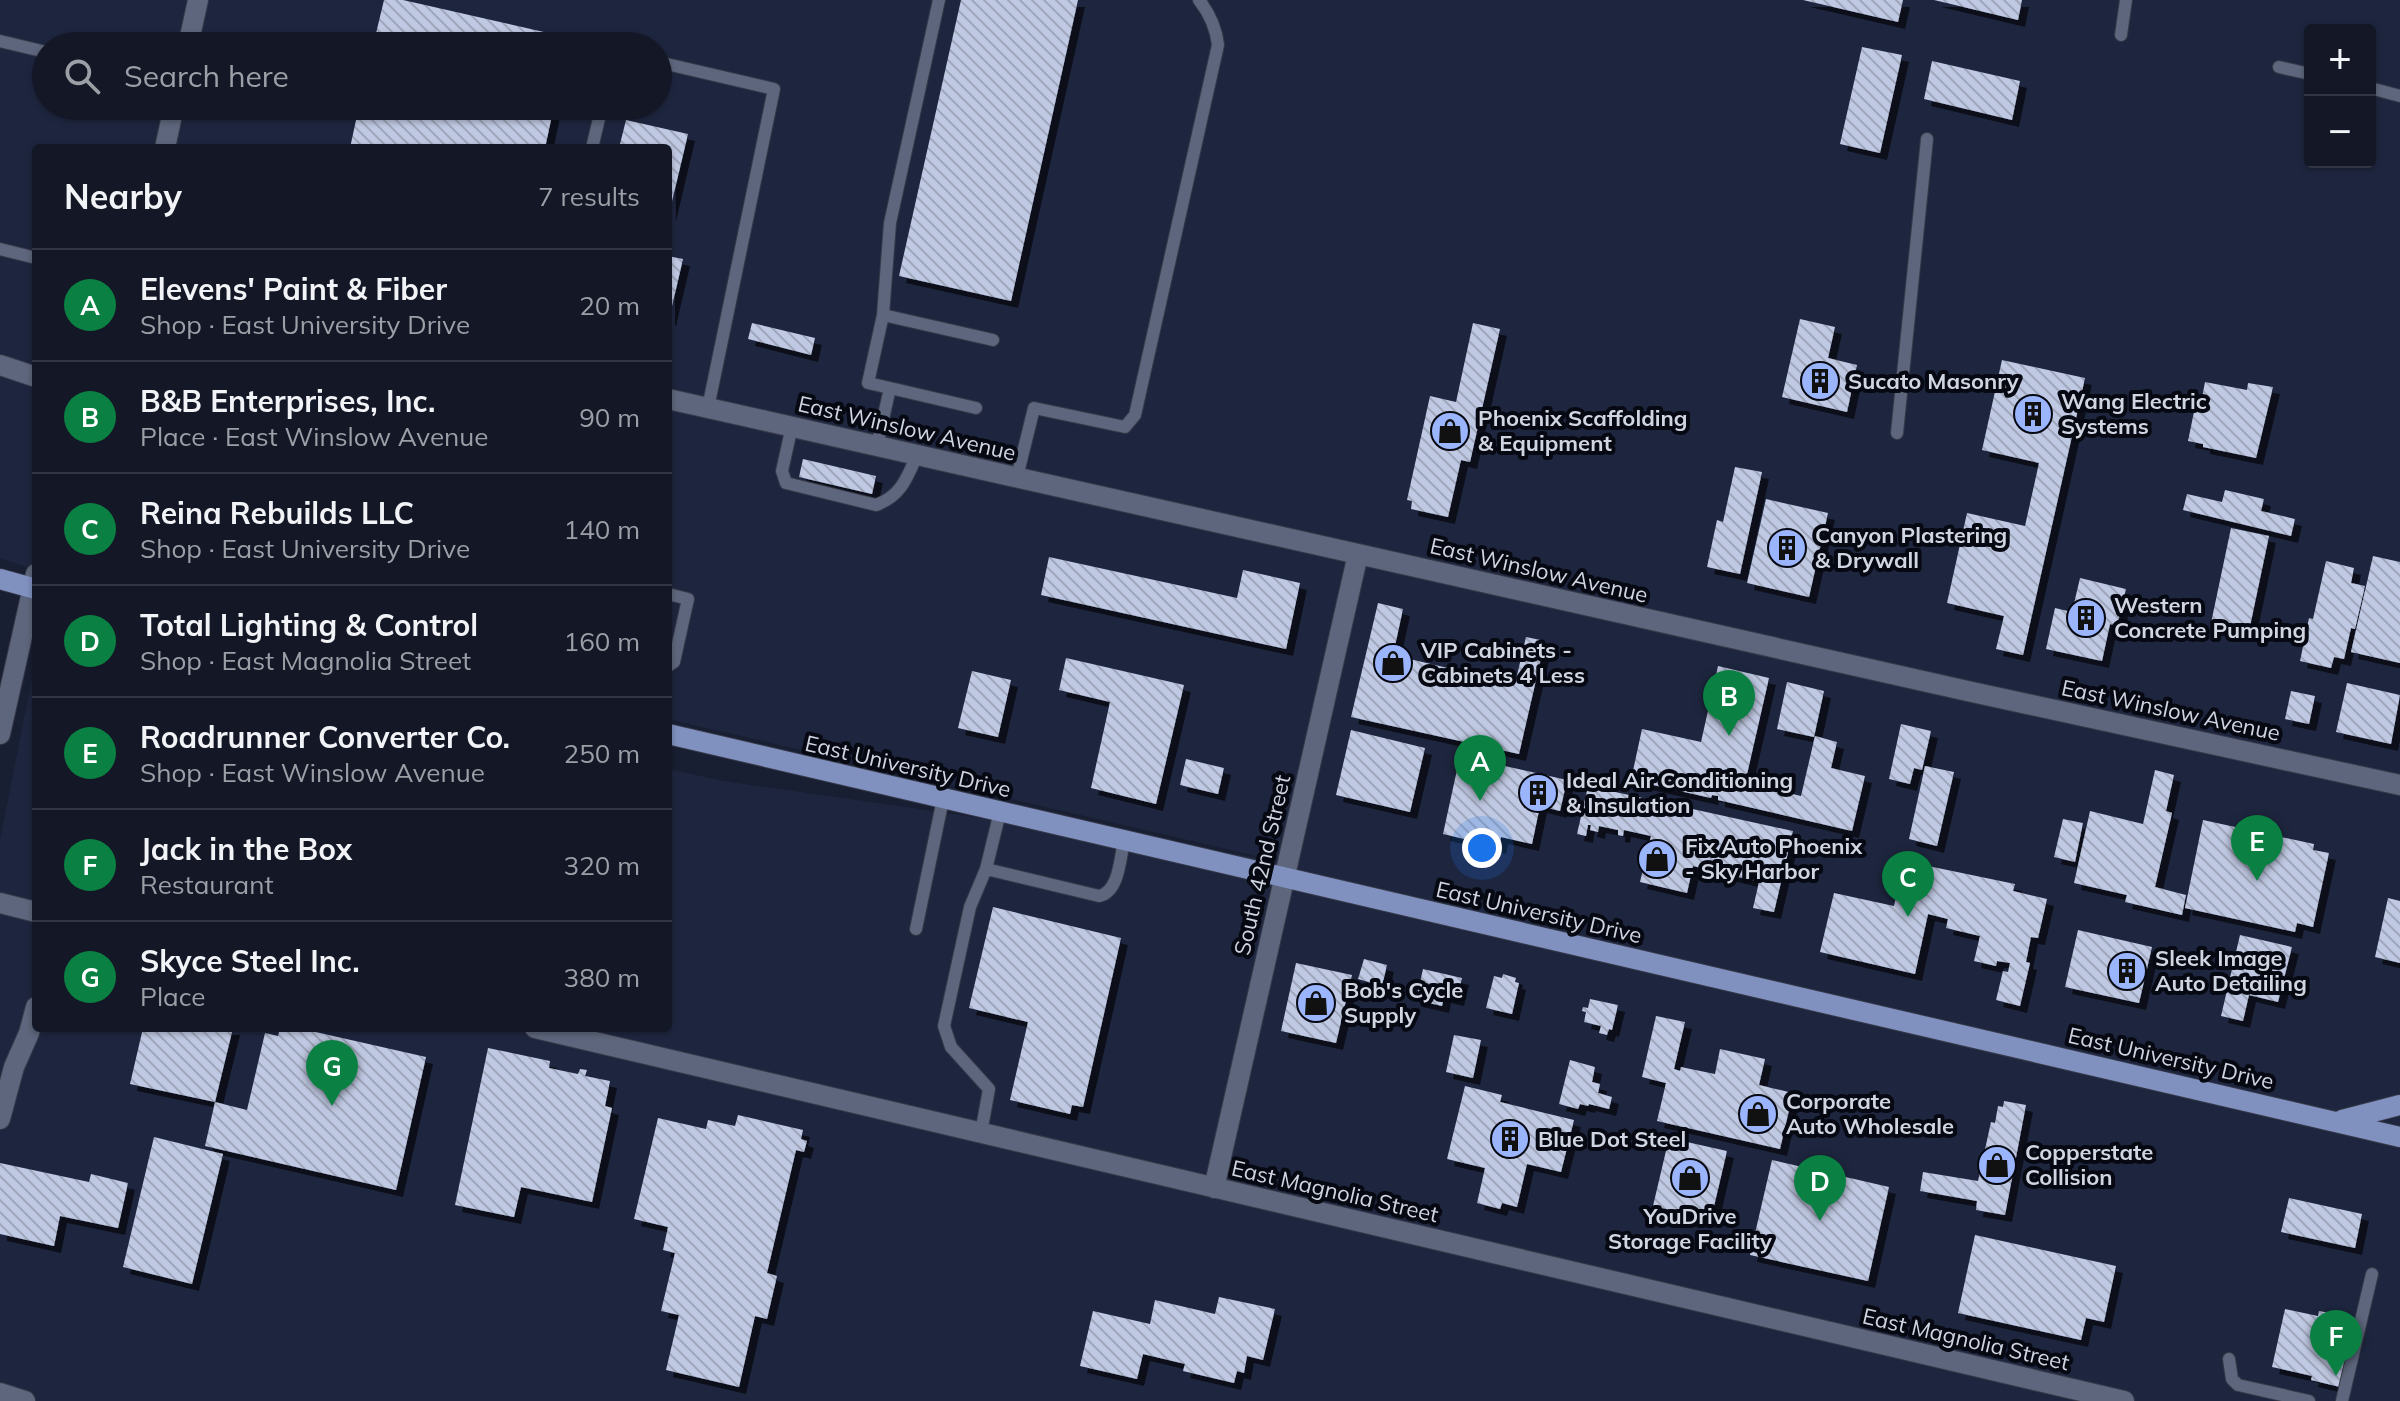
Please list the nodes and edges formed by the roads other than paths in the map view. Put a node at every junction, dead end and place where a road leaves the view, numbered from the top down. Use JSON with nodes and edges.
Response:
{"nodes":[{"id":1,"x":198,"y":0,"type":"edge"},
{"id":2,"x":939,"y":0,"type":"edge"},
{"id":3,"x":1199,"y":0,"type":"edge"},
{"id":4,"x":2126,"y":0,"type":"edge"},
{"id":5,"x":191,"y":32,"type":"edge"},
{"id":6,"x":2121,"y":35,"type":"dead end"},
{"id":7,"x":0,"y":41,"type":"edge"},
{"id":8,"x":32,"y":49,"type":"edge"},
{"id":9,"x":672,"y":65,"type":"edge"},
{"id":10,"x":2279,"y":67,"type":"dead end"},
{"id":11,"x":2304,"y":73,"type":"edge"},
{"id":12,"x":2376,"y":90,"type":"edge"},
{"id":13,"x":2400,"y":96,"type":"edge"},
{"id":14,"x":171,"y":120,"type":"edge"},
{"id":15,"x":599,"y":120,"type":"edge"},
{"id":16,"x":1927,"y":139,"type":"dead end"},
{"id":17,"x":166,"y":144,"type":"edge"},
{"id":18,"x":593,"y":144,"type":"edge"},
{"id":19,"x":0,"y":249,"type":"edge"},
{"id":20,"x":32,"y":257,"type":"edge"},
{"id":21,"x":883,"y":315,"type":"junction"},
{"id":22,"x":993,"y":340,"type":"dead end"},
{"id":23,"x":0,"y":365,"type":"edge"},
{"id":24,"x":32,"y":376,"type":"edge"},
{"id":25,"x":890,"y":388,"type":"junction"},
{"id":26,"x":672,"y":400,"type":"edge"},
{"id":27,"x":708,"y":408,"type":"junction"},
{"id":28,"x":976,"y":408,"type":"dead end"},
{"id":29,"x":792,"y":426,"type":"junction"},
{"id":30,"x":1897,"y":433,"type":"dead end"},
{"id":31,"x":877,"y":446,"type":"junction"},
{"id":32,"x":917,"y":455,"type":"junction"},
{"id":33,"x":1017,"y":477,"type":"junction"},
{"id":34,"x":1358,"y":554,"type":"junction"},
{"id":35,"x":0,"y":579,"type":"edge"},
{"id":36,"x":32,"y":584,"type":"edge"},
{"id":37,"x":672,"y":595,"type":"edge"},
{"id":38,"x":32,"y":597,"type":"edge"},
{"id":39,"x":672,"y":663,"type":"edge"},
{"id":40,"x":0,"y":734,"type":"edge"},
{"id":41,"x":672,"y":735,"type":"edge"},
{"id":42,"x":2400,"y":785,"type":"edge"},
{"id":43,"x":943,"y":799,"type":"junction"},
{"id":44,"x":1000,"y":812,"type":"junction"},
{"id":45,"x":1124,"y":841,"type":"junction"},
{"id":46,"x":986,"y":869,"type":"junction"},
{"id":47,"x":1284,"y":878,"type":"junction"},
{"id":48,"x":0,"y":903,"type":"edge"},
{"id":49,"x":32,"y":911,"type":"edge"},
{"id":50,"x":916,"y":929,"type":"dead end"},
{"id":51,"x":32,"y":1022,"type":"edge"},
{"id":52,"x":552,"y":1032,"type":"edge"},
{"id":53,"x":2400,"y":1105,"type":"edge"},
{"id":54,"x":0,"y":1119,"type":"edge"},
{"id":55,"x":2334,"y":1122,"type":"junction"},
{"id":56,"x":981,"y":1133,"type":"junction"},
{"id":57,"x":2400,"y":1137,"type":"edge"},
{"id":58,"x":1214,"y":1188,"type":"junction"},
{"id":59,"x":2372,"y":1274,"type":"dead end"},
{"id":60,"x":2229,"y":1359,"type":"dead end"},
{"id":61,"x":0,"y":1393,"type":"edge"},
{"id":62,"x":25,"y":1401,"type":"edge"},
{"id":63,"x":2124,"y":1401,"type":"edge"},
{"id":64,"x":2309,"y":1401,"type":"edge"},
{"id":65,"x":2342,"y":1401,"type":"edge"}],
"edges":[{"from":1,"to":5,"type":"street"},
{"from":2,"to":21,"type":"lane"},
{"from":3,"to":33,"type":"lane"},
{"from":4,"to":6,"type":"lane"},
{"from":7,"to":8,"type":"lane"},
{"from":9,"to":27,"type":"lane"},
{"from":10,"to":11,"type":"lane"},
{"from":12,"to":13,"type":"lane"},
{"from":14,"to":17,"type":"street"},
{"from":15,"to":18,"type":"lane"},
{"from":16,"to":30,"type":"lane"},
{"from":19,"to":20,"type":"lane"},
{"from":21,"to":22,"type":"lane"},
{"from":21,"to":25,"type":"lane"},
{"from":23,"to":24,"type":"street"},
{"from":25,"to":28,"type":"lane"},
{"from":25,"to":31,"type":"lane"},
{"from":26,"to":27,"type":"street","name":"East Winslow Avenue"},
{"from":27,"to":29,"type":"street","name":"East Winslow Avenue"},
{"from":29,"to":31,"type":"street","name":"East Winslow Avenue"},
{"from":29,"to":32,"type":"lane"},
{"from":31,"to":32,"type":"street","name":"East Winslow Avenue"},
{"from":32,"to":33,"type":"street","name":"East Winslow Avenue"},
{"from":33,"to":34,"type":"street","name":"East Winslow Avenue"},
{"from":34,"to":42,"type":"street","name":"East Winslow Avenue"},
{"from":34,"to":47,"type":"street","name":"South 42nd Street"},
{"from":35,"to":36,"type":"main road"},
{"from":37,"to":39,"type":"lane"},
{"from":38,"to":40,"type":"street"},
{"from":41,"to":43,"type":"main road","name":"East University Drive"},
{"from":43,"to":44,"type":"main road","name":"East University Drive"},
{"from":43,"to":50,"type":"lane"},
{"from":44,"to":45,"type":"main road","name":"East University Drive"},
{"from":44,"to":46,"type":"lane"},
{"from":45,"to":46,"type":"lane"},
{"from":45,"to":47,"type":"main road","name":"East University Drive"},
{"from":46,"to":56,"type":"lane"},
{"from":47,"to":55,"type":"main road","name":"East University Drive"},
{"from":47,"to":58,"type":"street","name":"South 42nd Street"},
{"from":48,"to":49,"type":"street"},
{"from":51,"to":54,"type":"street"},
{"from":52,"to":56,"type":"street","name":"East Magnolia Street"},
{"from":53,"to":55,"type":"main road"},
{"from":55,"to":57,"type":"main road","name":"East University Drive"},
{"from":56,"to":58,"type":"street","name":"East Magnolia Street"},
{"from":58,"to":63,"type":"street","name":"East Magnolia Street"},
{"from":59,"to":65,"type":"lane"},
{"from":60,"to":64,"type":"lane"},
{"from":61,"to":62,"type":"street"}]}
